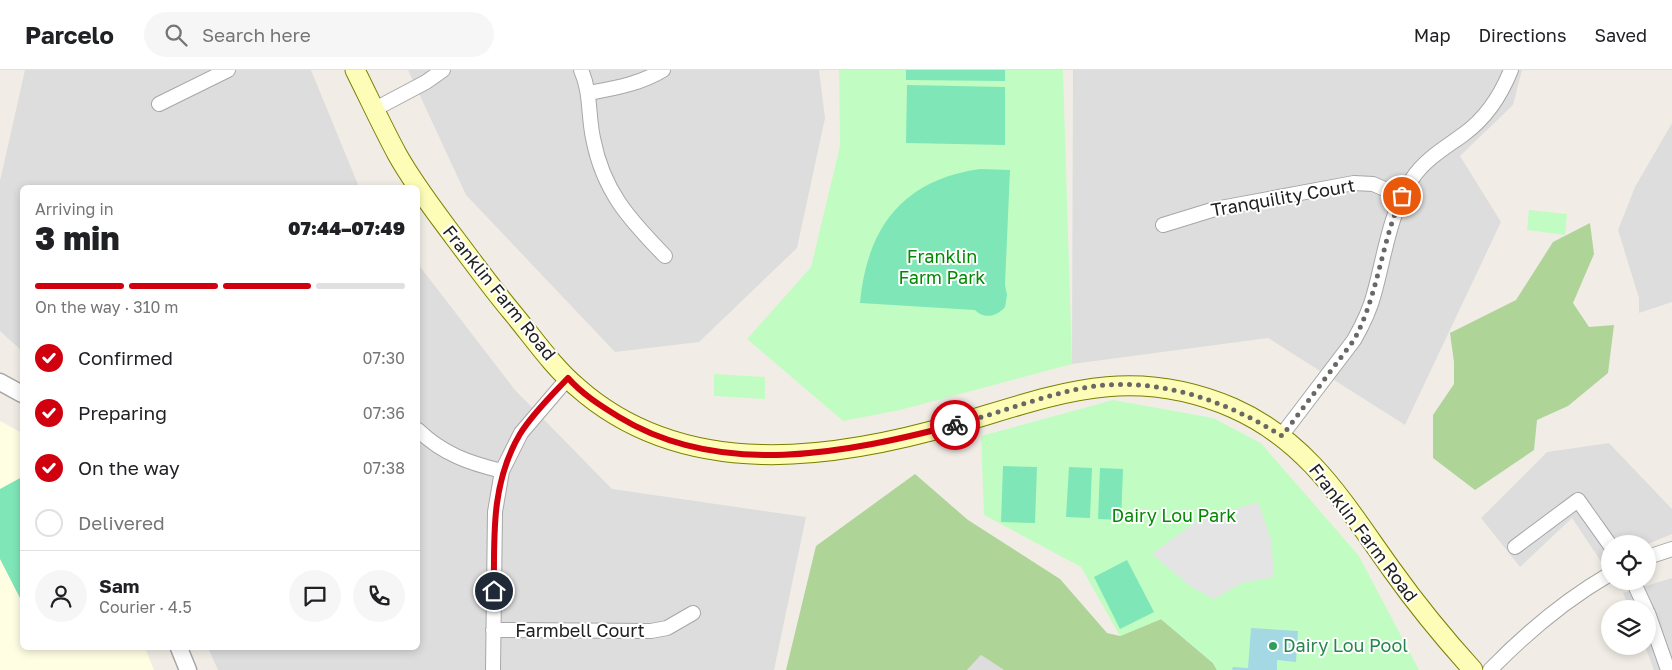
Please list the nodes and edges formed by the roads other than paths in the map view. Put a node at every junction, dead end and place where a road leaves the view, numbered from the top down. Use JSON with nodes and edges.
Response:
{"nodes":[{"id":1,"x":228,"y":70,"type":"edge"},
{"id":2,"x":355,"y":70,"type":"edge"},
{"id":3,"x":443,"y":70,"type":"edge"},
{"id":4,"x":581,"y":70,"type":"edge"},
{"id":5,"x":663,"y":70,"type":"edge"},
{"id":6,"x":1511,"y":70,"type":"edge"},
{"id":7,"x":588,"y":93,"type":"junction"},
{"id":8,"x":159,"y":104,"type":"dead end"},
{"id":9,"x":375,"y":109,"type":"junction"},
{"id":10,"x":417,"y":185,"type":"edge"},
{"id":11,"x":420,"y":190,"type":"edge"},
{"id":12,"x":1402,"y":196,"type":"junction"},
{"id":13,"x":1163,"y":225,"type":"dead end"},
{"id":14,"x":665,"y":256,"type":"dead end"},
{"id":15,"x":568,"y":378,"type":"junction"},
{"id":16,"x":0,"y":382,"type":"edge"},
{"id":17,"x":20,"y":393,"type":"edge"},
{"id":18,"x":420,"y":432,"type":"edge"},
{"id":19,"x":1282,"y":436,"type":"junction"},
{"id":20,"x":502,"y":471,"type":"junction"},
{"id":21,"x":1603,"y":535,"type":"edge"},
{"id":22,"x":1515,"y":548,"type":"dead end"},
{"id":23,"x":1672,"y":549,"type":"edge"},
{"id":24,"x":1656,"y":554,"type":"edge"},
{"id":25,"x":1601,"y":579,"type":"edge"},
{"id":26,"x":693,"y":613,"type":"dead end"},
{"id":27,"x":493,"y":630,"type":"junction"},
{"id":28,"x":1656,"y":636,"type":"edge"},
{"id":29,"x":180,"y":650,"type":"edge"},
{"id":30,"x":188,"y":670,"type":"edge"},
{"id":31,"x":493,"y":670,"type":"edge"},
{"id":32,"x":1473,"y":670,"type":"edge"},
{"id":33,"x":1490,"y":670,"type":"edge"},
{"id":34,"x":1668,"y":670,"type":"edge"}],
"edges":[{"from":1,"to":8,"type":"street"},
{"from":2,"to":9,"type":"main road","name":"Franklin Farm Road"},
{"from":3,"to":9,"type":"street"},
{"from":4,"to":7,"type":"street"},
{"from":5,"to":7,"type":"street"},
{"from":6,"to":12,"type":"street"},
{"from":7,"to":14,"type":"street"},
{"from":9,"to":10,"type":"main road","name":"Franklin Farm Road"},
{"from":11,"to":15,"type":"main road","name":"Franklin Farm Road"},
{"from":12,"to":13,"type":"street","name":"Tranquility Court"},
{"from":12,"to":19,"type":"street"},
{"from":15,"to":19,"type":"main road","name":"Franklin Farm Road"},
{"from":15,"to":20,"type":"street"},
{"from":16,"to":17,"type":"street"},
{"from":18,"to":20,"type":"street"},
{"from":19,"to":32,"type":"main road","name":"Franklin Farm Road"},
{"from":20,"to":27,"type":"street"},
{"from":21,"to":22,"type":"street"},
{"from":23,"to":24,"type":"street"},
{"from":25,"to":33,"type":"street"},
{"from":26,"to":27,"type":"street","name":"Farmbell Court"},
{"from":27,"to":31,"type":"street"},
{"from":28,"to":34,"type":"street"},
{"from":29,"to":30,"type":"street"}]}
